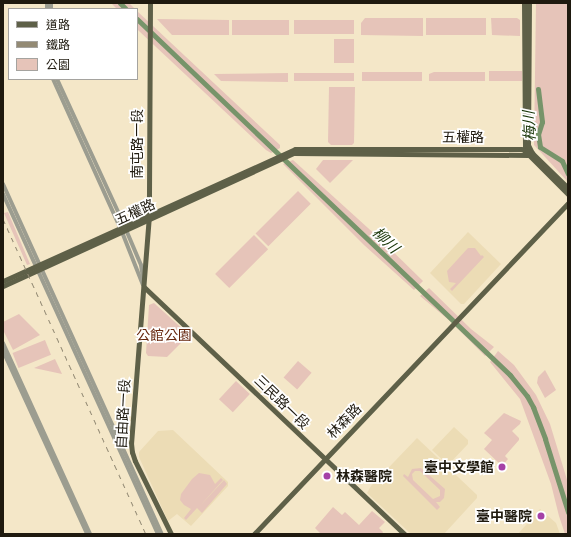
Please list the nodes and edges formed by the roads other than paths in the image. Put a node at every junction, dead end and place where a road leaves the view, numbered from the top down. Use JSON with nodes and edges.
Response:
{"nodes":[{"id":1,"x":150,"y":3,"type":"edge"},
{"id":2,"x":524,"y":3,"type":"edge"},
{"id":3,"x":529,"y":3,"type":"edge"},
{"id":4,"x":53,"y":80,"type":"edge"},
{"id":5,"x":57,"y":80,"type":"edge"},
{"id":6,"x":526,"y":150,"type":"junction"},
{"id":7,"x":3,"y":184,"type":"edge"},
{"id":8,"x":568,"y":188,"type":"edge"},
{"id":9,"x":3,"y":194,"type":"edge"},
{"id":10,"x":568,"y":194,"type":"edge"},
{"id":11,"x":568,"y":204,"type":"edge"},
{"id":12,"x":12,"y":209,"type":"junction"},
{"id":13,"x":149,"y":217,"type":"junction"},
{"id":14,"x":123,"y":229,"type":"junction"},
{"id":15,"x":39,"y":267,"type":"junction"},
{"id":16,"x":3,"y":281,"type":"edge"},
{"id":17,"x":3,"y":286,"type":"edge"},
{"id":18,"x":144,"y":287,"type":"junction"},
{"id":19,"x":3,"y":343,"type":"edge"},
{"id":20,"x":3,"y":351,"type":"edge"},
{"id":21,"x":324,"y":458,"type":"junction"},
{"id":22,"x":87,"y":534,"type":"edge"},
{"id":23,"x":90,"y":534,"type":"edge"},
{"id":24,"x":158,"y":534,"type":"edge"},
{"id":25,"x":162,"y":534,"type":"edge"},
{"id":26,"x":171,"y":534,"type":"edge"},
{"id":27,"x":254,"y":534,"type":"edge"},
{"id":28,"x":404,"y":534,"type":"edge"}],
"edges":[{"from":1,"to":13,"type":"main road","name":"南屯路一段"},
{"from":2,"to":6,"type":"main road"},
{"from":3,"to":6,"type":"main road"},
{"from":4,"to":14,"type":"street"},
{"from":5,"to":14,"type":"street"},
{"from":6,"to":8,"type":"main road"},
{"from":6,"to":10,"type":"main road"},
{"from":6,"to":13,"type":"main road","name":"五權路"},
{"from":7,"to":12,"type":"street"},
{"from":9,"to":12,"type":"street"},
{"from":11,"to":21,"type":"main road","name":"林森路"},
{"from":12,"to":15,"type":"street"},
{"from":13,"to":14,"type":"main road","name":"五權路"},
{"from":13,"to":18,"type":"main road","name":"南屯路一段"},
{"from":14,"to":15,"type":"main road","name":"五權路"},
{"from":14,"to":18,"type":"street"},
{"from":15,"to":16,"type":"main road","name":"五權路"},
{"from":15,"to":17,"type":"main road","name":"五權路"},
{"from":15,"to":24,"type":"street"},
{"from":15,"to":25,"type":"street"},
{"from":18,"to":21,"type":"main road","name":"三民路一段"},
{"from":18,"to":26,"type":"main road","name":"自由路一段"},
{"from":19,"to":23,"type":"street"},
{"from":20,"to":22,"type":"street"},
{"from":21,"to":27,"type":"main road","name":"林森路"},
{"from":21,"to":28,"type":"main road","name":"三民路一段"}]}
